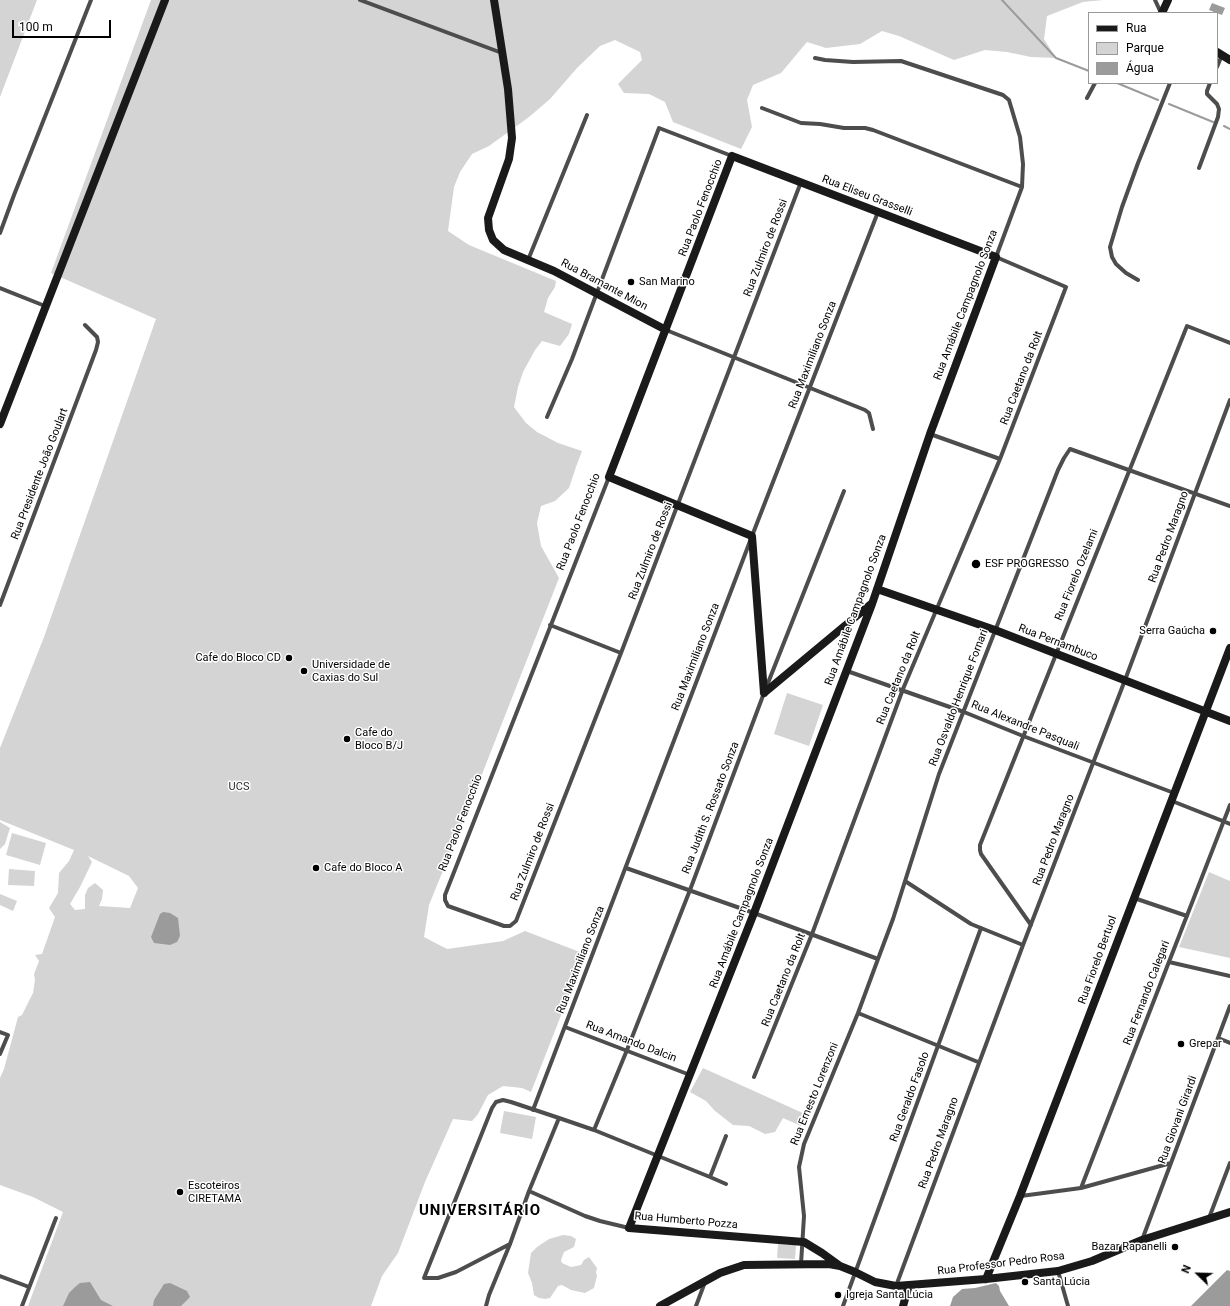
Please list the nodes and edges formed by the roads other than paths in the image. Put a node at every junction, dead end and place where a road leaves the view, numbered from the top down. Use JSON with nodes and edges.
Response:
{"nodes":[{"id":1,"x":91,"y":0,"type":"edge"},
{"id":2,"x":164,"y":0,"type":"edge"},
{"id":3,"x":360,"y":0,"type":"edge"},
{"id":4,"x":494,"y":0,"type":"edge"},
{"id":5,"x":1155,"y":0,"type":"edge"},
{"id":6,"x":1168,"y":0,"type":"edge"},
{"id":7,"x":1161,"y":12,"type":"edge"},
{"id":8,"x":1162,"y":12,"type":"edge"},
{"id":9,"x":504,"y":53,"type":"junction"},
{"id":10,"x":1220,"y":54,"type":"edge"},
{"id":11,"x":814,"y":58,"type":"dead end"},
{"id":12,"x":1230,"y":60,"type":"edge"},
{"id":13,"x":1094,"y":84,"type":"edge"},
{"id":14,"x":1170,"y":84,"type":"edge"},
{"id":15,"x":1210,"y":84,"type":"edge"},
{"id":16,"x":1087,"y":98,"type":"dead end"},
{"id":17,"x":762,"y":108,"type":"dead end"},
{"id":18,"x":587,"y":115,"type":"dead end"},
{"id":19,"x":732,"y":156,"type":"junction"},
{"id":20,"x":1198,"y":168,"type":"dead end"},
{"id":21,"x":801,"y":182,"type":"junction"},
{"id":22,"x":1022,"y":187,"type":"junction"},
{"id":23,"x":879,"y":212,"type":"junction"},
{"id":24,"x":0,"y":233,"type":"edge"},
{"id":25,"x":996,"y":257,"type":"junction"},
{"id":26,"x":528,"y":260,"type":"junction"},
{"id":27,"x":1138,"y":280,"type":"dead end"},
{"id":28,"x":0,"y":288,"type":"edge"},
{"id":29,"x":1066,"y":288,"type":"joint"},
{"id":30,"x":597,"y":294,"type":"junction"},
{"id":31,"x":45,"y":306,"type":"junction"},
{"id":32,"x":85,"y":325,"type":"dead end"},
{"id":33,"x":666,"y":330,"type":"junction"},
{"id":34,"x":1230,"y":343,"type":"edge"},
{"id":35,"x":735,"y":358,"type":"junction"},
{"id":36,"x":810,"y":387,"type":"junction"},
{"id":37,"x":1230,"y":400,"type":"edge"},
{"id":38,"x":547,"y":417,"type":"dead end"},
{"id":39,"x":0,"y":424,"type":"edge"},
{"id":40,"x":873,"y":429,"type":"dead end"},
{"id":41,"x":930,"y":434,"type":"junction"},
{"id":42,"x":1000,"y":459,"type":"junction"},
{"id":43,"x":1129,"y":471,"type":"junction"},
{"id":44,"x":608,"y":477,"type":"junction"},
{"id":45,"x":844,"y":491,"type":"dead end"},
{"id":46,"x":1195,"y":494,"type":"junction"},
{"id":47,"x":678,"y":505,"type":"junction"},
{"id":48,"x":1230,"y":506,"type":"edge"},
{"id":49,"x":752,"y":536,"type":"junction"},
{"id":50,"x":877,"y":589,"type":"junction"},
{"id":51,"x":1,"y":597,"type":"edge"},
{"id":52,"x":872,"y":604,"type":"junction"},
{"id":53,"x":0,"y":605,"type":"edge"},
{"id":54,"x":936,"y":609,"type":"junction"},
{"id":55,"x":550,"y":625,"type":"junction"},
{"id":56,"x":995,"y":630,"type":"junction"},
{"id":57,"x":1230,"y":648,"type":"edge"},
{"id":58,"x":621,"y":654,"type":"junction"},
{"id":59,"x":1056,"y":654,"type":"junction"},
{"id":60,"x":846,"y":670,"type":"junction"},
{"id":61,"x":1125,"y":680,"type":"junction"},
{"id":62,"x":903,"y":689,"type":"junction"},
{"id":63,"x":764,"y":693,"type":"junction"},
{"id":64,"x":964,"y":712,"type":"junction"},
{"id":65,"x":1206,"y":712,"type":"junction"},
{"id":66,"x":1230,"y":721,"type":"edge"},
{"id":67,"x":1024,"y":736,"type":"junction"},
{"id":68,"x":1093,"y":762,"type":"junction"},
{"id":69,"x":1173,"y":797,"type":"junction"},
{"id":70,"x":1230,"y":805,"type":"edge"},
{"id":71,"x":1224,"y":821,"type":"junction"},
{"id":72,"x":1230,"y":824,"type":"edge"},
{"id":73,"x":626,"y":868,"type":"junction"},
{"id":74,"x":905,"y":881,"type":"junction"},
{"id":75,"x":690,"y":890,"type":"junction"},
{"id":76,"x":1133,"y":898,"type":"junction"},
{"id":77,"x":754,"y":913,"type":"junction"},
{"id":78,"x":1187,"y":916,"type":"junction"},
{"id":79,"x":513,"y":924,"type":"joint"},
{"id":80,"x":1031,"y":925,"type":"junction"},
{"id":81,"x":981,"y":928,"type":"junction"},
{"id":82,"x":812,"y":934,"type":"junction"},
{"id":83,"x":1022,"y":945,"type":"junction"},
{"id":84,"x":878,"y":959,"type":"junction"},
{"id":85,"x":1169,"y":962,"type":"junction"},
{"id":86,"x":1230,"y":976,"type":"edge"},
{"id":87,"x":1230,"y":1006,"type":"edge"},
{"id":88,"x":858,"y":1013,"type":"junction"},
{"id":89,"x":565,"y":1027,"type":"junction"},
{"id":90,"x":0,"y":1032,"type":"edge"},
{"id":91,"x":1218,"y":1038,"type":"junction"},
{"id":92,"x":1230,"y":1043,"type":"edge"},
{"id":93,"x":938,"y":1046,"type":"junction"},
{"id":94,"x":627,"y":1050,"type":"junction"},
{"id":95,"x":0,"y":1054,"type":"edge"},
{"id":96,"x":978,"y":1062,"type":"junction"},
{"id":97,"x":690,"y":1075,"type":"junction"},
{"id":98,"x":754,"y":1077,"type":"dead end"},
{"id":99,"x":533,"y":1110,"type":"junction"},
{"id":100,"x":559,"y":1118,"type":"junction"},
{"id":101,"x":594,"y":1130,"type":"junction"},
{"id":102,"x":726,"y":1136,"type":"dead end"},
{"id":103,"x":657,"y":1156,"type":"junction"},
{"id":104,"x":1171,"y":1163,"type":"junction"},
{"id":105,"x":1230,"y":1163,"type":"edge"},
{"id":106,"x":710,"y":1177,"type":"junction"},
{"id":107,"x":726,"y":1184,"type":"dead end"},
{"id":108,"x":1081,"y":1188,"type":"junction"},
{"id":109,"x":529,"y":1191,"type":"junction"},
{"id":110,"x":1020,"y":1196,"type":"junction"},
{"id":111,"x":1230,"y":1212,"type":"edge"},
{"id":112,"x":56,"y":1218,"type":"dead end"},
{"id":113,"x":1209,"y":1218,"type":"junction"},
{"id":114,"x":628,"y":1228,"type":"junction"},
{"id":115,"x":1142,"y":1240,"type":"junction"},
{"id":116,"x":804,"y":1242,"type":"junction"},
{"id":117,"x":510,"y":1244,"type":"junction"},
{"id":118,"x":801,"y":1264,"type":"junction"},
{"id":119,"x":840,"y":1266,"type":"junction"},
{"id":120,"x":1058,"y":1271,"type":"junction"},
{"id":121,"x":855,"y":1272,"type":"junction"},
{"id":122,"x":0,"y":1276,"type":"edge"},
{"id":123,"x":986,"y":1279,"type":"junction"},
{"id":124,"x":706,"y":1280,"type":"junction"},
{"id":125,"x":909,"y":1285,"type":"junction"},
{"id":126,"x":896,"y":1286,"type":"junction"},
{"id":127,"x":29,"y":1287,"type":"junction"},
{"id":128,"x":22,"y":1306,"type":"edge"},
{"id":129,"x":486,"y":1306,"type":"edge"},
{"id":130,"x":660,"y":1306,"type":"edge"},
{"id":131,"x":696,"y":1306,"type":"edge"},
{"id":132,"x":843,"y":1306,"type":"edge"},
{"id":133,"x":903,"y":1306,"type":"edge"},
{"id":134,"x":1068,"y":1306,"type":"edge"}],
"edges":[{"from":1,"to":24,"type":"street"},
{"from":2,"to":31,"type":"street"},
{"from":3,"to":9,"type":"street"},
{"from":4,"to":9,"type":"street","name":"Rua Bramante Mion"},
{"from":5,"to":7,"type":"street"},
{"from":6,"to":8,"type":"street"},
{"from":9,"to":26,"type":"street","name":"Rua Bramante Mion"},
{"from":10,"to":12,"type":"street"},
{"from":11,"to":22,"type":"street","name":"Rua Amábile Campagnolo Sonza"},
{"from":13,"to":16,"type":"street"},
{"from":14,"to":27,"type":"street"},
{"from":15,"to":20,"type":"street"},
{"from":17,"to":22,"type":"street"},
{"from":18,"to":26,"type":"street"},
{"from":19,"to":21,"type":"street","name":"Rua Eliseu Grasselli"},
{"from":19,"to":30,"type":"street","name":"Rua Eliseu Grasselli"},
{"from":19,"to":33,"type":"street","name":"Rua Paolo Fenocchio"},
{"from":21,"to":23,"type":"street","name":"Rua Eliseu Grasselli"},
{"from":21,"to":35,"type":"street","name":"Rua Zulmiro de Rossi"},
{"from":22,"to":25,"type":"street","name":"Rua Amábile Campagnolo Sonza"},
{"from":23,"to":25,"type":"street","name":"Rua Eliseu Grasselli"},
{"from":23,"to":36,"type":"street","name":"Rua Maximiliano Sonza"},
{"from":25,"to":29,"type":"street","name":"Rua Eliseu Grasselli"},
{"from":25,"to":41,"type":"street","name":"Rua Amábile Campagnolo Sonza"},
{"from":26,"to":30,"type":"street","name":"Rua Bramante Mion"},
{"from":28,"to":31,"type":"street"},
{"from":29,"to":42,"type":"street","name":"Rua Caetano da Rolt"},
{"from":30,"to":33,"type":"street","name":"Rua Bramante Mion"},
{"from":30,"to":38,"type":"street"},
{"from":31,"to":39,"type":"street"},
{"from":32,"to":51,"type":"street","name":"Rua Presidente João Goulart"},
{"from":33,"to":35,"type":"street","name":"Rua Bramante Mion"},
{"from":33,"to":44,"type":"street","name":"Rua Paolo Fenocchio"},
{"from":34,"to":43,"type":"street","name":"Rua Fiorelo Ozelami"},
{"from":35,"to":36,"type":"street","name":"Rua Bramante Mion"},
{"from":35,"to":47,"type":"street","name":"Rua Zulmiro de Rossi"},
{"from":36,"to":40,"type":"street","name":"Rua Bramante Mion"},
{"from":36,"to":49,"type":"street","name":"Rua Maximiliano Sonza"},
{"from":37,"to":46,"type":"street","name":"Rua Pedro Maragno"},
{"from":41,"to":42,"type":"street"},
{"from":41,"to":50,"type":"street","name":"Rua Amábile Campagnolo Sonza"},
{"from":42,"to":54,"type":"street","name":"Rua Caetano da Rolt"},
{"from":43,"to":46,"type":"street"},
{"from":43,"to":56,"type":"street","name":"Rua Osvaldo Henrique Fornari"},
{"from":43,"to":59,"type":"street","name":"Rua Fiorelo Ozelami"},
{"from":44,"to":47,"type":"street"},
{"from":44,"to":55,"type":"street","name":"Rua Paolo Fenocchio"},
{"from":45,"to":63,"type":"street","name":"Rua Judith S. Rossato Sonza"},
{"from":46,"to":48,"type":"street"},
{"from":46,"to":61,"type":"street","name":"Rua Pedro Maragno"},
{"from":47,"to":49,"type":"street"},
{"from":47,"to":58,"type":"street","name":"Rua Zulmiro de Rossi"},
{"from":49,"to":63,"type":"street"},
{"from":49,"to":73,"type":"street","name":"Rua Maximiliano Sonza"},
{"from":50,"to":52,"type":"street","name":"Rua Amábile Campagnolo Sonza"},
{"from":50,"to":54,"type":"street","name":"Rua Pernambuco"},
{"from":51,"to":53,"type":"street","name":"Rua Presidente João Goulart"},
{"from":52,"to":60,"type":"street","name":"Rua Amábile Campagnolo Sonza"},
{"from":52,"to":63,"type":"street"},
{"from":54,"to":56,"type":"street","name":"Rua Pernambuco"},
{"from":54,"to":62,"type":"street","name":"Rua Caetano da Rolt"},
{"from":55,"to":58,"type":"street"},
{"from":55,"to":79,"type":"street","name":"Rua Paolo Fenocchio"},
{"from":56,"to":59,"type":"street","name":"Rua Pernambuco"},
{"from":56,"to":64,"type":"street","name":"Rua Osvaldo Henrique Fornari"},
{"from":57,"to":65,"type":"street","name":"Rua Fiorelo Bertuol"},
{"from":58,"to":79,"type":"street","name":"Rua Zulmiro de Rossi"},
{"from":59,"to":61,"type":"street","name":"Rua Pernambuco"},
{"from":59,"to":67,"type":"street","name":"Rua Fiorelo Ozelami"},
{"from":60,"to":62,"type":"street","name":"Rua Alexandre Pasquali"},
{"from":60,"to":77,"type":"street","name":"Rua Amábile Campagnolo Sonza"},
{"from":61,"to":65,"type":"street","name":"Rua Pernambuco"},
{"from":61,"to":68,"type":"street","name":"Rua Pedro Maragno"},
{"from":62,"to":64,"type":"street","name":"Rua Alexandre Pasquali"},
{"from":62,"to":82,"type":"street","name":"Rua Caetano da Rolt"},
{"from":63,"to":75,"type":"street","name":"Rua Judith S. Rossato Sonza"},
{"from":64,"to":67,"type":"street","name":"Rua Alexandre Pasquali"},
{"from":64,"to":74,"type":"street","name":"Rua Osvaldo Henrique Fornari"},
{"from":65,"to":66,"type":"street","name":"Rua Pernambuco"},
{"from":65,"to":69,"type":"street","name":"Rua Fiorelo Bertuol"},
{"from":67,"to":68,"type":"street","name":"Rua Alexandre Pasquali"},
{"from":67,"to":80,"type":"street","name":"Rua Fiorelo Ozelami"},
{"from":68,"to":69,"type":"street","name":"Rua Alexandre Pasquali"},
{"from":68,"to":80,"type":"street","name":"Rua Pedro Maragno"},
{"from":69,"to":71,"type":"street","name":"Rua Alexandre Pasquali"},
{"from":69,"to":76,"type":"street","name":"Rua Fiorelo Bertuol"},
{"from":70,"to":71,"type":"street","name":"Rua Fernando Calegari"},
{"from":71,"to":72,"type":"street","name":"Rua Alexandre Pasquali"},
{"from":71,"to":78,"type":"street","name":"Rua Fernando Calegari"},
{"from":73,"to":75,"type":"street"},
{"from":73,"to":89,"type":"street","name":"Rua Maximiliano Sonza"},
{"from":74,"to":81,"type":"street"},
{"from":74,"to":84,"type":"street","name":"Rua Osvaldo Henrique Fornari"},
{"from":75,"to":77,"type":"street"},
{"from":75,"to":94,"type":"street","name":"Rua Judith S. Rossato Sonza"},
{"from":76,"to":78,"type":"street"},
{"from":76,"to":110,"type":"street","name":"Rua Fiorelo Bertuol"},
{"from":77,"to":82,"type":"street"},
{"from":77,"to":97,"type":"street","name":"Rua Amábile Campagnolo Sonza"},
{"from":78,"to":85,"type":"street","name":"Rua Fernando Calegari"},
{"from":80,"to":83,"type":"street","name":"Rua Pedro Maragno"},
{"from":81,"to":83,"type":"street"},
{"from":81,"to":93,"type":"street","name":"Rua Geraldo Fasolo"},
{"from":82,"to":84,"type":"street"},
{"from":82,"to":98,"type":"street","name":"Rua Caetano da Rolt"},
{"from":83,"to":96,"type":"street","name":"Rua Pedro Maragno"},
{"from":84,"to":88,"type":"street","name":"Rua Ernesto Lorenzoni"},
{"from":85,"to":86,"type":"street"},
{"from":85,"to":108,"type":"street","name":"Rua Fernando Calegari"},
{"from":87,"to":91,"type":"street","name":"Rua Giovani Girardi"},
{"from":88,"to":93,"type":"street"},
{"from":88,"to":116,"type":"street","name":"Rua Ernesto Lorenzoni"},
{"from":89,"to":94,"type":"street","name":"Rua Amando Dalcin"},
{"from":89,"to":99,"type":"street","name":"Rua Maximiliano Sonza"},
{"from":90,"to":95,"type":"street"},
{"from":91,"to":92,"type":"street"},
{"from":91,"to":104,"type":"street","name":"Rua Giovani Girardi"},
{"from":93,"to":96,"type":"street"},
{"from":93,"to":121,"type":"street","name":"Rua Geraldo Fasolo"},
{"from":94,"to":97,"type":"street","name":"Rua Amando Dalcin"},
{"from":94,"to":101,"type":"street","name":"Rua Judith S. Rossato Sonza"},
{"from":96,"to":126,"type":"street","name":"Rua Pedro Maragno"},
{"from":97,"to":103,"type":"street","name":"Rua Amábile Campagnolo Sonza"},
{"from":99,"to":100,"type":"street"},
{"from":99,"to":117,"type":"street"},
{"from":100,"to":101,"type":"street"},
{"from":100,"to":109,"type":"street"},
{"from":101,"to":103,"type":"street"},
{"from":102,"to":106,"type":"street"},
{"from":103,"to":106,"type":"street"},
{"from":103,"to":114,"type":"street","name":"Rua Amábile Campagnolo Sonza"},
{"from":104,"to":108,"type":"street"},
{"from":104,"to":115,"type":"street","name":"Rua Giovani Girardi"},
{"from":105,"to":113,"type":"street"},
{"from":106,"to":107,"type":"street"},
{"from":108,"to":110,"type":"street"},
{"from":109,"to":114,"type":"street","name":"Rua Humberto Pozza"},
{"from":109,"to":117,"type":"street"},
{"from":110,"to":123,"type":"street","name":"Rua Fiorelo Bertuol"},
{"from":111,"to":113,"type":"street","name":"Rua Professor Pedro Rosa"},
{"from":112,"to":127,"type":"street"},
{"from":113,"to":115,"type":"street","name":"Rua Professor Pedro Rosa"},
{"from":114,"to":116,"type":"street","name":"Rua Humberto Pozza"},
{"from":115,"to":120,"type":"street","name":"Rua Professor Pedro Rosa"},
{"from":116,"to":118,"type":"street","name":"Rua Ernesto Lorenzoni"},
{"from":116,"to":119,"type":"street","name":"Rua Humberto Pozza"},
{"from":117,"to":129,"type":"street"},
{"from":118,"to":119,"type":"street"},
{"from":118,"to":124,"type":"street"},
{"from":119,"to":121,"type":"street","name":"Rua Professor Pedro Rosa"},
{"from":120,"to":123,"type":"street","name":"Rua Professor Pedro Rosa"},
{"from":120,"to":134,"type":"street"},
{"from":121,"to":126,"type":"street","name":"Rua Professor Pedro Rosa"},
{"from":121,"to":132,"type":"street","name":"Rua Geraldo Fasolo"},
{"from":122,"to":127,"type":"street"},
{"from":123,"to":125,"type":"street","name":"Rua Professor Pedro Rosa"},
{"from":124,"to":130,"type":"street"},
{"from":124,"to":131,"type":"street"},
{"from":125,"to":126,"type":"street","name":"Rua Professor Pedro Rosa"},
{"from":125,"to":133,"type":"street"},
{"from":127,"to":128,"type":"street"}]}
